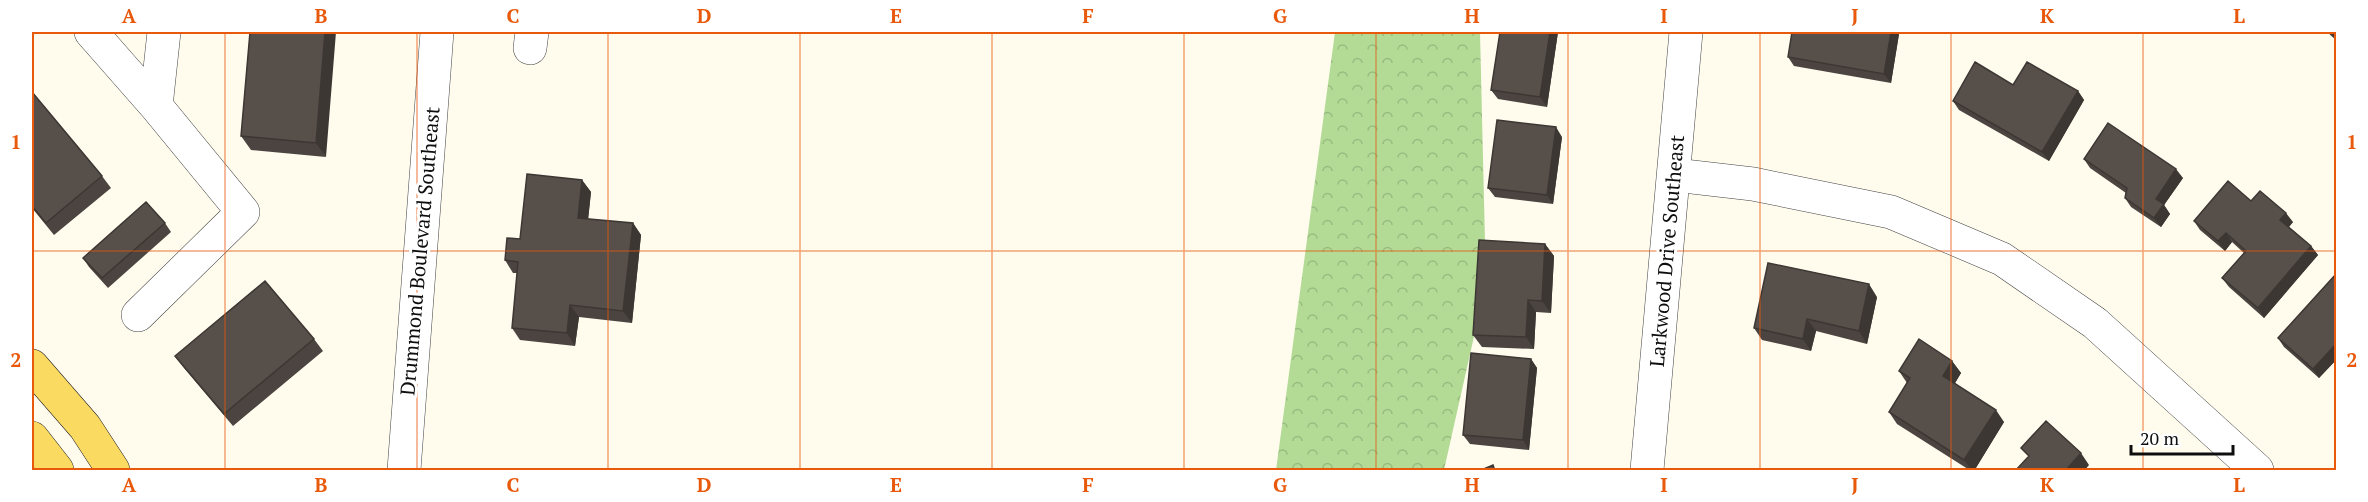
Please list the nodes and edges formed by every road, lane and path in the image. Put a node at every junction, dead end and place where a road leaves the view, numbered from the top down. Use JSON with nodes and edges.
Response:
{"nodes":[{"id":1,"x":91,"y":32,"type":"edge"},
{"id":2,"x":164,"y":32,"type":"edge"},
{"id":3,"x":437,"y":32,"type":"edge"},
{"id":4,"x":1686,"y":32,"type":"edge"},
{"id":5,"x":156,"y":106,"type":"junction"},
{"id":6,"x":1675,"y":175,"type":"junction"},
{"id":7,"x":138,"y":315,"type":"dead end"},
{"id":8,"x":32,"y":366,"type":"edge"},
{"id":9,"x":32,"y":438,"type":"edge"},
{"id":10,"x":57,"y":471,"type":"edge"},
{"id":11,"x":113,"y":471,"type":"edge"},
{"id":12,"x":404,"y":471,"type":"edge"},
{"id":13,"x":1647,"y":471,"type":"edge"},
{"id":14,"x":2257,"y":471,"type":"edge"}],
"edges":[{"from":1,"to":5,"type":"street"},
{"from":2,"to":5,"type":"street"},
{"from":3,"to":12,"type":"street","name":"Drummond Boulevard Southeast"},
{"from":4,"to":6,"type":"street","name":"Larkwood Drive Southeast"},
{"from":5,"to":7,"type":"street"},
{"from":6,"to":13,"type":"street","name":"Larkwood Drive Southeast"},
{"from":6,"to":14,"type":"street"},
{"from":8,"to":11,"type":"main road"},
{"from":9,"to":10,"type":"main road"}]}
